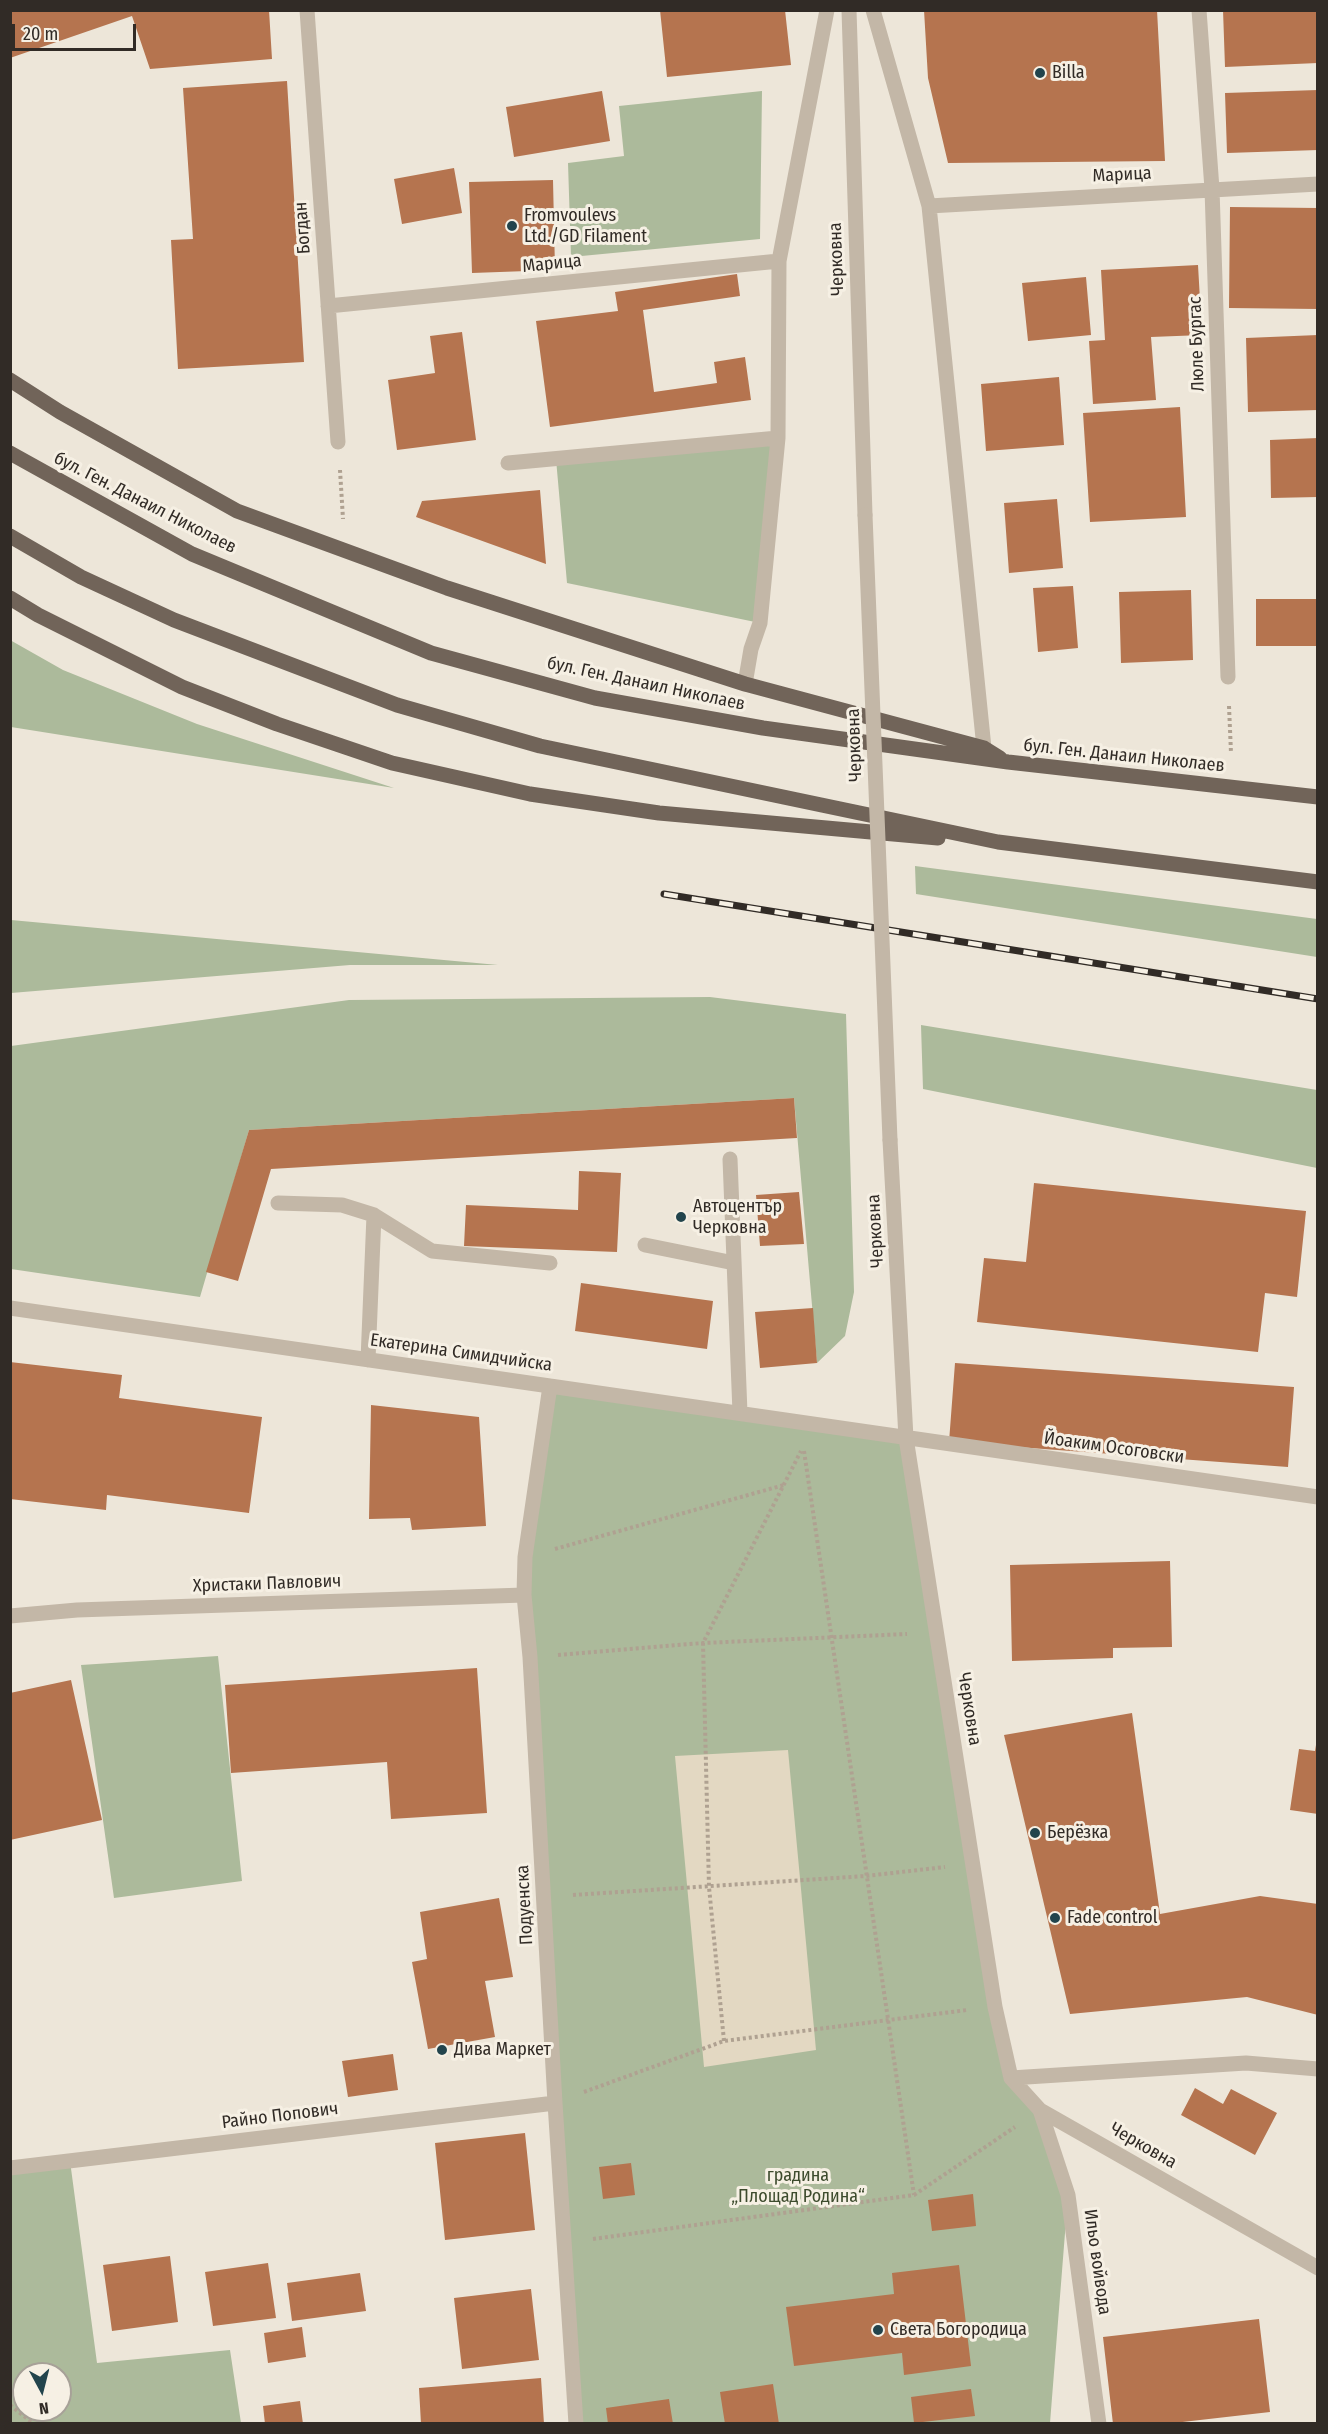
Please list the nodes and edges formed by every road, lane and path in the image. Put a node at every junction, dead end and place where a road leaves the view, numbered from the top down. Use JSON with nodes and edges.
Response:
{"nodes":[{"id":1,"x":307,"y":10,"type":"edge"},
{"id":2,"x":827,"y":10,"type":"edge"},
{"id":3,"x":849,"y":10,"type":"edge"},
{"id":4,"x":873,"y":10,"type":"edge"},
{"id":5,"x":1199,"y":10,"type":"edge"},
{"id":6,"x":1317,"y":184,"type":"edge"},
{"id":7,"x":1212,"y":189,"type":"junction"},
{"id":8,"x":928,"y":206,"type":"junction"},
{"id":9,"x":779,"y":261,"type":"junction"},
{"id":10,"x":328,"y":306,"type":"junction"},
{"id":11,"x":10,"y":380,"type":"edge"},
{"id":12,"x":778,"y":438,"type":"junction"},
{"id":13,"x":338,"y":442,"type":"joint"},
{"id":14,"x":10,"y":453,"type":"edge"},
{"id":15,"x":508,"y":464,"type":"dead end"},
{"id":16,"x":343,"y":522,"type":"dead end"},
{"id":17,"x":10,"y":536,"type":"edge"},
{"id":18,"x":10,"y":598,"type":"edge"},
{"id":19,"x":1228,"y":677,"type":"joint"},
{"id":20,"x":745,"y":684,"type":"junction"},
{"id":21,"x":984,"y":748,"type":"junction"},
{"id":22,"x":1231,"y":753,"type":"dead end"},
{"id":23,"x":1008,"y":762,"type":"junction"},
{"id":24,"x":1317,"y":797,"type":"edge"},
{"id":25,"x":998,"y":842,"type":"junction"},
{"id":26,"x":1317,"y":882,"type":"edge"},
{"id":27,"x":730,"y":1159,"type":"dead end"},
{"id":28,"x":278,"y":1203,"type":"dead end"},
{"id":29,"x":374,"y":1215,"type":"junction"},
{"id":30,"x":645,"y":1245,"type":"dead end"},
{"id":31,"x":550,"y":1263,"type":"dead end"},
{"id":32,"x":734,"y":1263,"type":"junction"},
{"id":33,"x":10,"y":1308,"type":"edge"},
{"id":34,"x":368,"y":1360,"type":"junction"},
{"id":35,"x":550,"y":1386,"type":"junction"},
{"id":36,"x":740,"y":1413,"type":"junction"},
{"id":37,"x":906,"y":1438,"type":"junction"},
{"id":38,"x":784,"y":1485,"type":"junction"},
{"id":39,"x":1317,"y":1497,"type":"edge"},
{"id":40,"x":525,"y":1557,"type":"junction"},
{"id":41,"x":525,"y":1595,"type":"junction"},
{"id":42,"x":10,"y":1616,"type":"edge"},
{"id":43,"x":937,"y":1632,"type":"junction"},
{"id":44,"x":831,"y":1638,"type":"junction"},
{"id":45,"x":703,"y":1643,"type":"junction"},
{"id":46,"x":530,"y":1657,"type":"junction"},
{"id":47,"x":973,"y":1864,"type":"junction"},
{"id":48,"x":866,"y":1876,"type":"junction"},
{"id":49,"x":709,"y":1887,"type":"junction"},
{"id":50,"x":544,"y":1897,"type":"junction"},
{"id":51,"x":995,"y":2007,"type":"junction"},
{"id":52,"x":887,"y":2021,"type":"junction"},
{"id":53,"x":724,"y":2041,"type":"junction"},
{"id":54,"x":1317,"y":2068,"type":"edge"},
{"id":55,"x":1011,"y":2078,"type":"junction"},
{"id":56,"x":555,"y":2103,"type":"junction"},
{"id":57,"x":1040,"y":2110,"type":"junction"},
{"id":58,"x":10,"y":2168,"type":"edge"},
{"id":59,"x":914,"y":2195,"type":"junction"},
{"id":60,"x":565,"y":2243,"type":"junction"},
{"id":61,"x":1317,"y":2268,"type":"edge"},
{"id":62,"x":10,"y":2405,"type":"edge"},
{"id":63,"x":34,"y":2424,"type":"edge"},
{"id":64,"x":576,"y":2424,"type":"edge"},
{"id":65,"x":1099,"y":2424,"type":"edge"}],
"edges":[{"from":1,"to":10,"type":"street","name":"Богдан"},
{"from":2,"to":9,"type":"street"},
{"from":3,"to":37,"type":"street","name":"Черковна","bridge":true},
{"from":4,"to":8,"type":"street"},
{"from":5,"to":7,"type":"street","name":"Люле Бургас"},
{"from":6,"to":7,"type":"street","name":"Марица"},
{"from":7,"to":8,"type":"street","name":"Марица"},
{"from":7,"to":19,"type":"street","name":"Люле Бургас"},
{"from":8,"to":21,"type":"street"},
{"from":9,"to":10,"type":"street","name":"Марица"},
{"from":9,"to":12,"type":"street"},
{"from":10,"to":13,"type":"street","name":"Богдан"},
{"from":11,"to":20,"type":"main road"},
{"from":12,"to":15,"type":"street"},
{"from":12,"to":20,"type":"street"},
{"from":13,"to":16,"type":"path"},
{"from":14,"to":23,"type":"main road","name":"бул. Ген. Данаил Николаев"},
{"from":17,"to":25,"type":"main road"},
{"from":18,"to":25,"type":"main road"},
{"from":19,"to":22,"type":"path"},
{"from":20,"to":21,"type":"main road"},
{"from":21,"to":23,"type":"main road"},
{"from":23,"to":24,"type":"main road","name":"бул. Ген. Данаил Николаев"},
{"from":25,"to":26,"type":"main road"},
{"from":27,"to":32,"type":"street"},
{"from":28,"to":29,"type":"street"},
{"from":29,"to":31,"type":"street"},
{"from":29,"to":34,"type":"street"},
{"from":30,"to":32,"type":"street"},
{"from":32,"to":36,"type":"street"},
{"from":33,"to":34,"type":"street","name":"Екатерина Симидчийска"},
{"from":34,"to":35,"type":"street","name":"Екатерина Симидчийска"},
{"from":35,"to":36,"type":"street","name":"Екатерина Симидчийска"},
{"from":35,"to":40,"type":"street","name":"Подуенска"},
{"from":36,"to":37,"type":"street","name":"Екатерина Симидчийска"},
{"from":37,"to":39,"type":"street","name":"Йоаким Осоговски"},
{"from":37,"to":43,"type":"street","name":"Черковна"},
{"from":38,"to":40,"type":"path"},
{"from":38,"to":44,"type":"path"},
{"from":38,"to":45,"type":"path"},
{"from":40,"to":41,"type":"street","name":"Подуенска"},
{"from":41,"to":42,"type":"street","name":"Христаки Павлович"},
{"from":41,"to":46,"type":"street","name":"Подуенска"},
{"from":43,"to":44,"type":"path"},
{"from":43,"to":47,"type":"street","name":"Черковна"},
{"from":44,"to":45,"type":"path"},
{"from":44,"to":48,"type":"path"},
{"from":45,"to":46,"type":"path"},
{"from":45,"to":49,"type":"path"},
{"from":46,"to":50,"type":"street","name":"Подуенска"},
{"from":47,"to":48,"type":"path"},
{"from":47,"to":51,"type":"street","name":"Черковна"},
{"from":48,"to":49,"type":"path"},
{"from":48,"to":52,"type":"path"},
{"from":49,"to":50,"type":"path"},
{"from":49,"to":53,"type":"path"},
{"from":50,"to":56,"type":"street","name":"Подуенска"},
{"from":51,"to":52,"type":"path"},
{"from":51,"to":55,"type":"street","name":"Черковна"},
{"from":52,"to":53,"type":"path"},
{"from":52,"to":59,"type":"path"},
{"from":53,"to":56,"type":"path"},
{"from":54,"to":55,"type":"street"},
{"from":55,"to":57,"type":"street","name":"Черковна"},
{"from":56,"to":58,"type":"street","name":"Райно Попович"},
{"from":56,"to":60,"type":"street","name":"Подуенска"},
{"from":57,"to":59,"type":"path"},
{"from":57,"to":61,"type":"street","name":"Черковна"},
{"from":57,"to":65,"type":"street","name":"Ильо войвода"},
{"from":59,"to":60,"type":"path"},
{"from":60,"to":64,"type":"street","name":"Подуенска"},
{"from":62,"to":63,"type":"path"}]}
